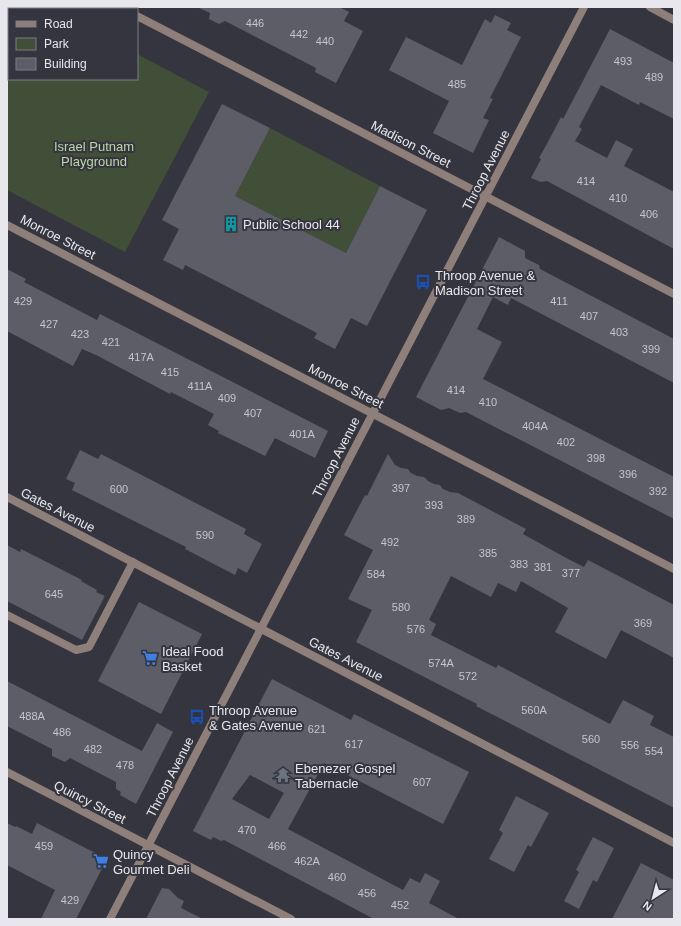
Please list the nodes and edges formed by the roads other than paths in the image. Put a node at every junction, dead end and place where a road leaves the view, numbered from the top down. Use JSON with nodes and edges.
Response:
{"nodes":[{"id":1,"x":584,"y":7,"type":"edge"},
{"id":2,"x":650,"y":7,"type":"edge"},
{"id":3,"x":138,"y":17,"type":"edge"},
{"id":4,"x":674,"y":20,"type":"edge"},
{"id":5,"x":486,"y":196,"type":"junction"},
{"id":6,"x":7,"y":225,"type":"edge"},
{"id":7,"x":674,"y":294,"type":"edge"},
{"id":8,"x":373,"y":413,"type":"junction"},
{"id":9,"x":7,"y":497,"type":"edge"},
{"id":10,"x":133,"y":562,"type":"junction"},
{"id":11,"x":674,"y":569,"type":"edge"},
{"id":12,"x":7,"y":615,"type":"edge"},
{"id":13,"x":261,"y":628,"type":"junction"},
{"id":14,"x":7,"y":772,"type":"edge"},
{"id":15,"x":674,"y":843,"type":"edge"},
{"id":16,"x":149,"y":845,"type":"junction"},
{"id":17,"x":110,"y":919,"type":"edge"},
{"id":18,"x":291,"y":919,"type":"edge"}],
"edges":[{"from":1,"to":5,"type":"street","name":"Throop Avenue"},
{"from":2,"to":4,"type":"street"},
{"from":3,"to":5,"type":"street","name":"Madison Street"},
{"from":5,"to":7,"type":"street","name":"Madison Street"},
{"from":5,"to":8,"type":"street","name":"Throop Avenue"},
{"from":6,"to":8,"type":"street","name":"Monroe Street"},
{"from":8,"to":11,"type":"street","name":"Monroe Street"},
{"from":8,"to":13,"type":"street","name":"Throop Avenue"},
{"from":9,"to":10,"type":"street","name":"Gates Avenue"},
{"from":10,"to":12,"type":"street"},
{"from":10,"to":13,"type":"street","name":"Gates Avenue"},
{"from":13,"to":15,"type":"street","name":"Gates Avenue"},
{"from":13,"to":16,"type":"street","name":"Throop Avenue"},
{"from":14,"to":16,"type":"street","name":"Quincy Street"},
{"from":16,"to":17,"type":"street","name":"Throop Avenue"},
{"from":16,"to":18,"type":"street","name":"Quincy Street"}]}
